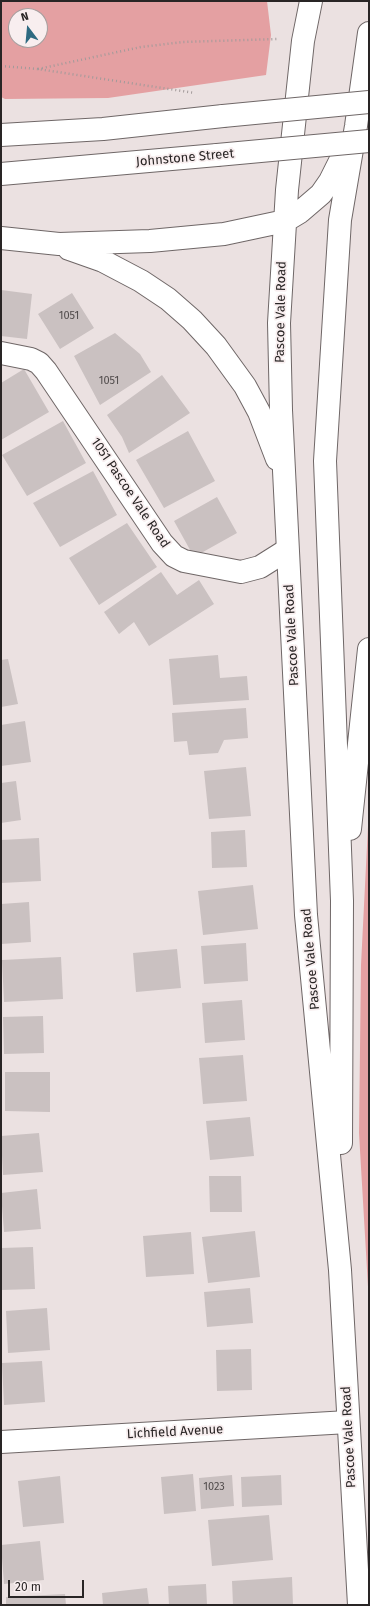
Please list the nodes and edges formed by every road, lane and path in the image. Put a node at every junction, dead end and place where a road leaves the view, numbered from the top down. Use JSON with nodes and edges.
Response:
{"nodes":[{"id":1,"x":311,"y":1,"type":"edge"},
{"id":2,"x":369,"y":33,"type":"edge"},
{"id":3,"x":303,"y":41,"type":"junction"},
{"id":4,"x":367,"y":56,"type":"edge"},
{"id":5,"x":1,"y":66,"type":"edge"},
{"id":6,"x":38,"y":69,"type":"junction"},
{"id":7,"x":203,"y":94,"type":"dead end"},
{"id":8,"x":369,"y":102,"type":"edge"},
{"id":9,"x":363,"y":134,"type":"edge"},
{"id":10,"x":1,"y":135,"type":"edge"},
{"id":11,"x":1,"y":174,"type":"edge"},
{"id":12,"x":285,"y":221,"type":"junction"},
{"id":13,"x":1,"y":238,"type":"edge"},
{"id":14,"x":45,"y":243,"type":"junction"},
{"id":15,"x":1,"y":352,"type":"edge"},
{"id":16,"x":284,"y":476,"type":"junction"},
{"id":17,"x":287,"y":550,"type":"junction"},
{"id":18,"x":369,"y":649,"type":"edge"},
{"id":19,"x":342,"y":900,"type":"junction"},
{"id":20,"x":340,"y":1270,"type":"junction"},
{"id":21,"x":348,"y":1422,"type":"junction"},
{"id":22,"x":1,"y":1442,"type":"edge"},
{"id":23,"x":359,"y":1605,"type":"edge"}],
"edges":[{"from":1,"to":3,"type":"main road","name":"Pascoe Vale Road"},
{"from":2,"to":4,"type":"main road","name":"Pascoe Vale Road"},
{"from":3,"to":6,"type":"path"},
{"from":3,"to":12,"type":"main road","name":"Pascoe Vale Road"},
{"from":4,"to":9,"type":"main road","name":"Pascoe Vale Road"},
{"from":5,"to":6,"type":"path"},
{"from":6,"to":7,"type":"path"},
{"from":8,"to":10,"type":"main road","bridge":true},
{"from":9,"to":11,"type":"main road","name":"Johnstone Street","bridge":true},
{"from":9,"to":12,"type":"main road"},
{"from":9,"to":19,"type":"main road","name":"Pascoe Vale Road"},
{"from":12,"to":14,"type":"main road"},
{"from":12,"to":16,"type":"main road","name":"Pascoe Vale Road"},
{"from":13,"to":14,"type":"main road"},
{"from":14,"to":16,"type":"main road"},
{"from":15,"to":17,"type":"main road","name":"1051 Pascoe Vale Road"},
{"from":16,"to":17,"type":"main road","name":"Pascoe Vale Road"},
{"from":17,"to":20,"type":"main road","name":"Pascoe Vale Road"},
{"from":18,"to":19,"type":"main road"},
{"from":19,"to":20,"type":"main road","name":"Pascoe Vale Road"},
{"from":20,"to":21,"type":"main road","name":"Pascoe Vale Road"},
{"from":21,"to":22,"type":"main road","name":"Lichfield Avenue"},
{"from":21,"to":23,"type":"main road","name":"Pascoe Vale Road"}]}
